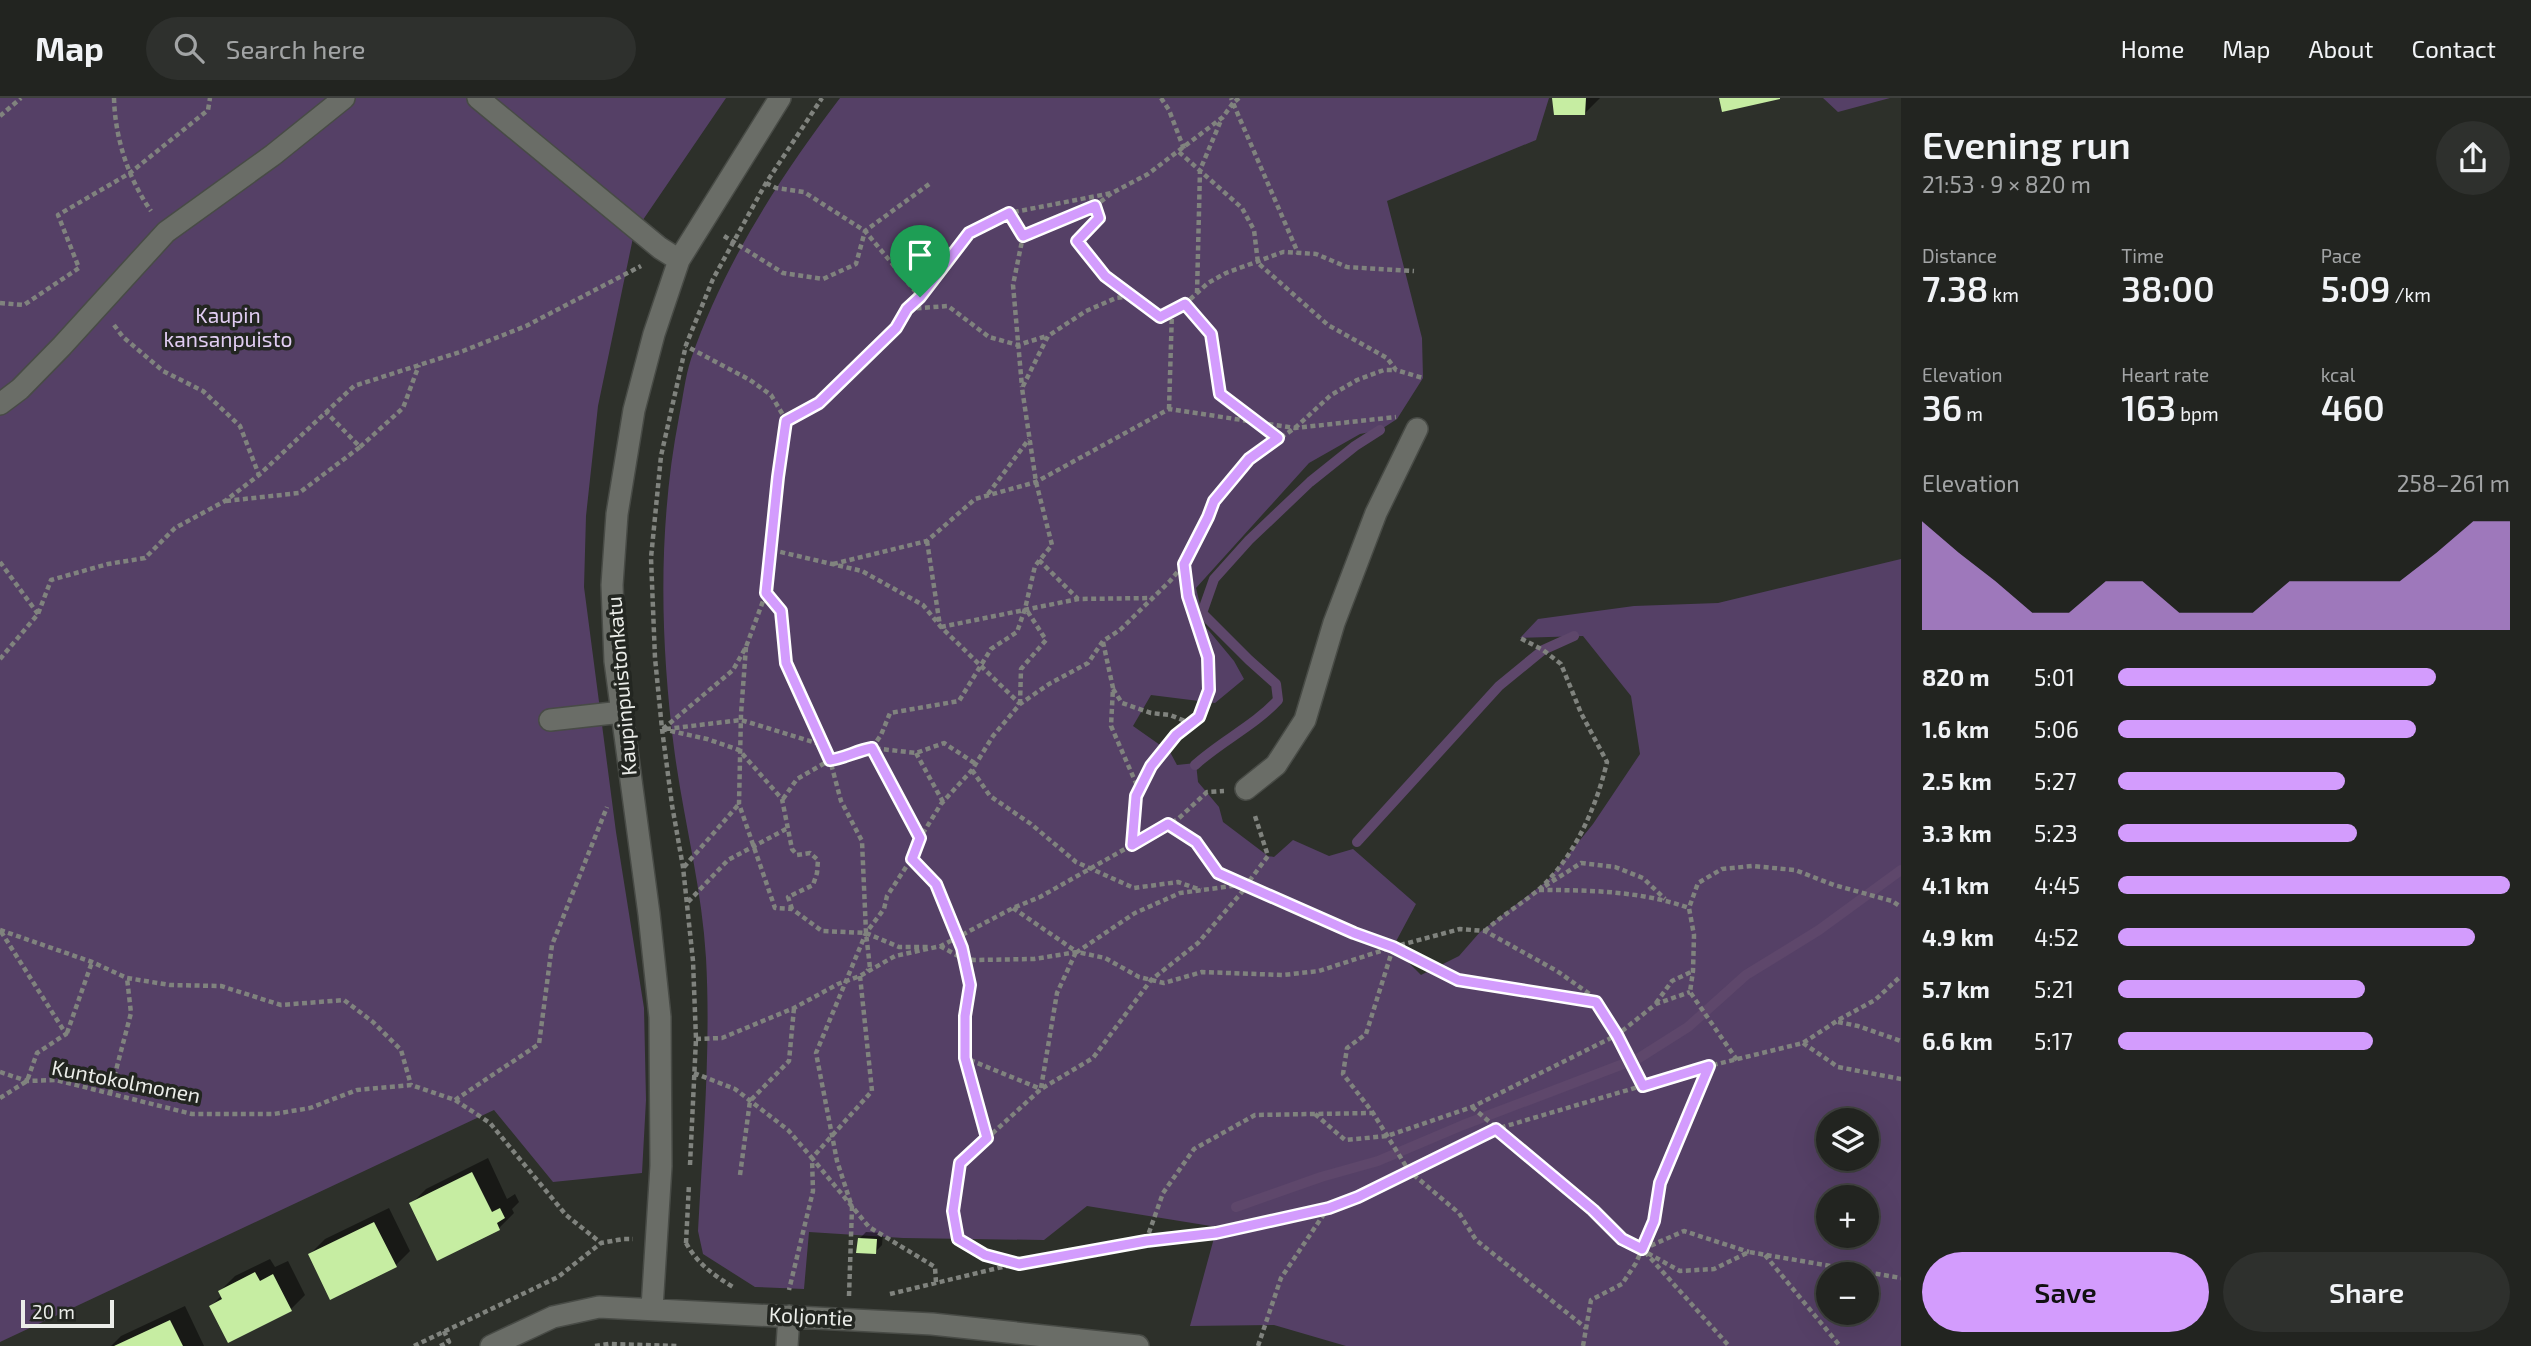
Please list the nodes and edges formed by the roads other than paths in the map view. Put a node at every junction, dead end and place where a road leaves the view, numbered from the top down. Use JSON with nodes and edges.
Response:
{"nodes":[{"id":1,"x":344,"y":98,"type":"edge"},
{"id":2,"x":478,"y":98,"type":"edge"},
{"id":3,"x":780,"y":98,"type":"edge"},
{"id":4,"x":679,"y":260,"type":"junction"},
{"id":5,"x":0,"y":404,"type":"edge"},
{"id":6,"x":1418,"y":429,"type":"road end"},
{"id":7,"x":622,"y":712,"type":"junction"},
{"id":8,"x":550,"y":720,"type":"dead end"},
{"id":9,"x":1246,"y":789,"type":"road end"},
{"id":10,"x":788,"y":1306,"type":"junction"},
{"id":11,"x":652,"y":1308,"type":"junction"},
{"id":12,"x":491,"y":1346,"type":"edge"},
{"id":13,"x":787,"y":1346,"type":"edge"},
{"id":14,"x":1138,"y":1346,"type":"edge"}],
"edges":[{"from":1,"to":5,"type":"street"},
{"from":2,"to":4,"type":"street"},
{"from":3,"to":4,"type":"street","name":"Kaupinpuistonkatu"},
{"from":4,"to":7,"type":"street","name":"Kaupinpuistonkatu"},
{"from":6,"to":9,"type":"street"},
{"from":7,"to":8,"type":"street"},
{"from":7,"to":11,"type":"street","name":"Kaupinpuistonkatu"},
{"from":10,"to":11,"type":"street","name":"Koljontie"},
{"from":10,"to":13,"type":"street"},
{"from":10,"to":14,"type":"street","name":"Koljontie"},
{"from":11,"to":12,"type":"street","name":"Koljontie"}]}
